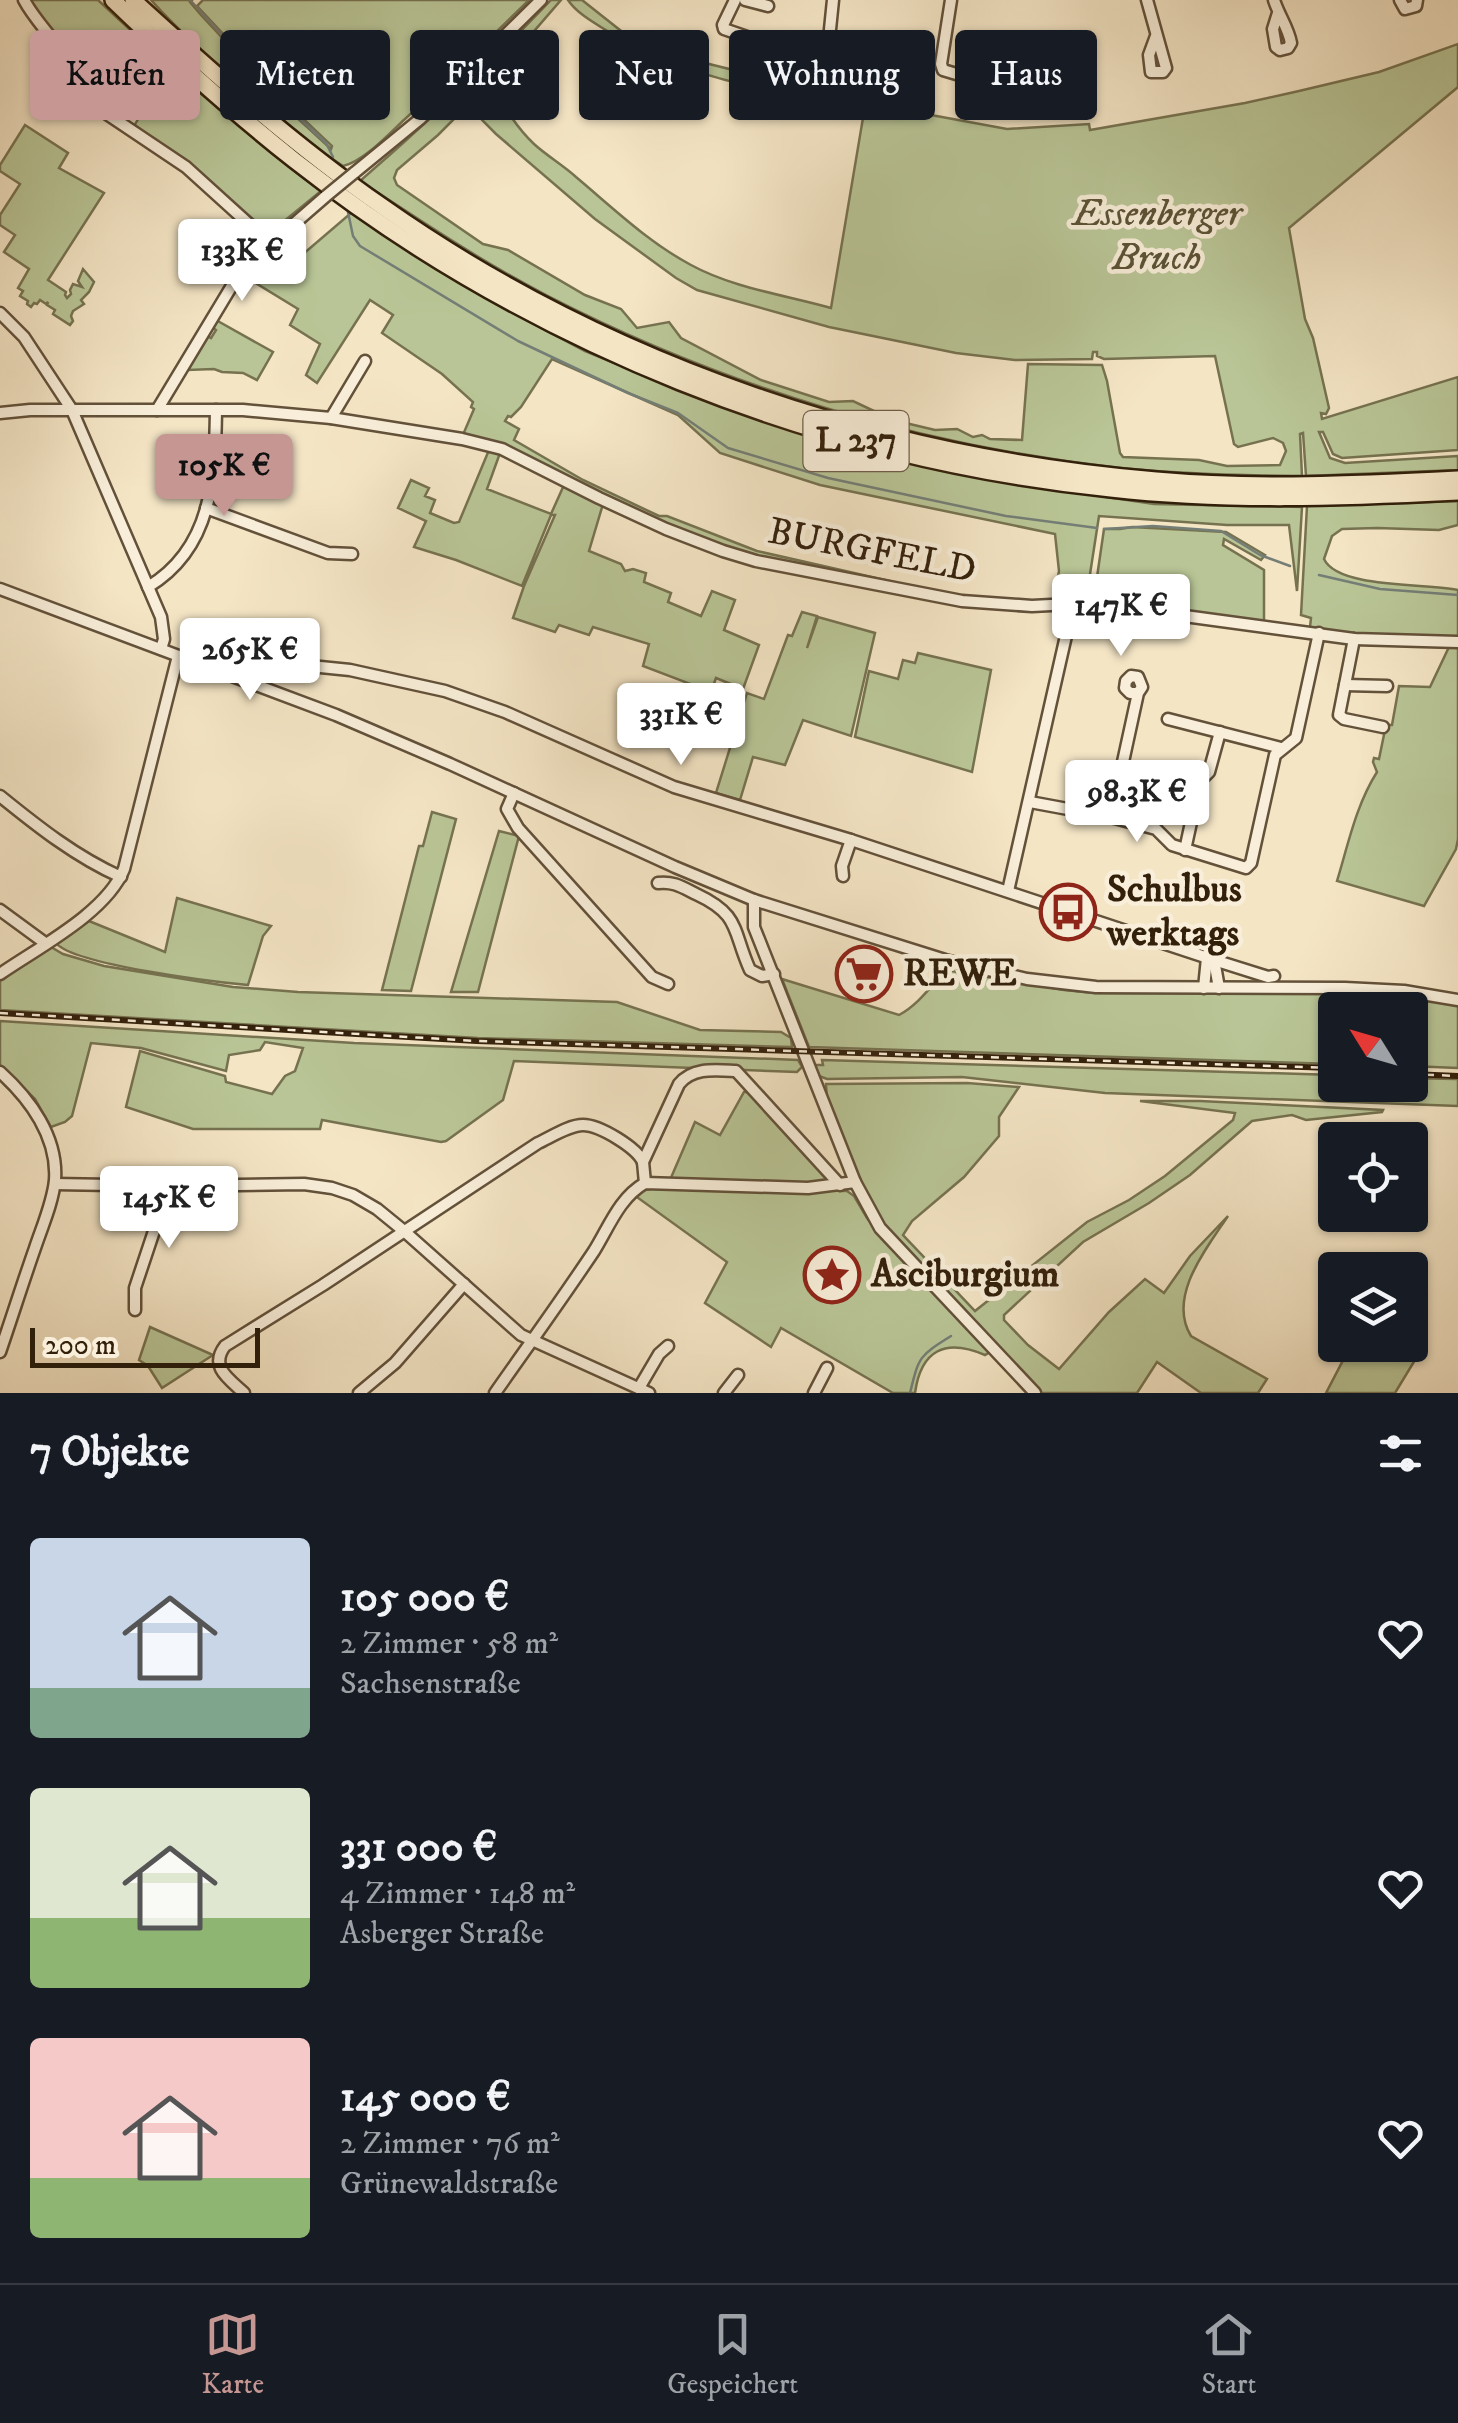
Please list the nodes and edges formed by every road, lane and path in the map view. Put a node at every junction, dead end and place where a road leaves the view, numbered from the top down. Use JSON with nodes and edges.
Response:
{"nodes":[{"id":1,"x":24,"y":0,"type":"edge"},
{"id":2,"x":113,"y":0,"type":"edge"},
{"id":3,"x":133,"y":0,"type":"edge"},
{"id":4,"x":144,"y":0,"type":"edge"},
{"id":5,"x":541,"y":0,"type":"edge"},
{"id":6,"x":735,"y":0,"type":"edge"},
{"id":7,"x":745,"y":0,"type":"edge"},
{"id":8,"x":833,"y":0,"type":"edge"},
{"id":9,"x":951,"y":0,"type":"edge"},
{"id":10,"x":1147,"y":0,"type":"edge"},
{"id":11,"x":1274,"y":0,"type":"edge"},
{"id":12,"x":1400,"y":0,"type":"edge"},
{"id":13,"x":1417,"y":0,"type":"edge"},
{"id":14,"x":768,"y":6,"type":"dead end"},
{"id":15,"x":1278,"y":13,"type":"dead end"},
{"id":16,"x":166,"y":30,"type":"edge"},
{"id":17,"x":169,"y":30,"type":"edge"},
{"id":18,"x":830,"y":30,"type":"edge"},
{"id":19,"x":729,"y":31,"type":"edge"},
{"id":20,"x":1156,"y":36,"type":"dead end"},
{"id":21,"x":200,"y":60,"type":"edge"},
{"id":22,"x":955,"y":75,"type":"edge"},
{"id":23,"x":271,"y":244,"type":"junction"},
{"id":24,"x":0,"y":312,"type":"edge"},
{"id":25,"x":365,"y":361,"type":"dead end"},
{"id":26,"x":72,"y":410,"type":"junction"},
{"id":27,"x":157,"y":410,"type":"junction"},
{"id":28,"x":216,"y":410,"type":"junction"},
{"id":29,"x":0,"y":414,"type":"edge"},
{"id":30,"x":332,"y":418,"type":"junction"},
{"id":31,"x":1458,"y":479,"type":"edge"},
{"id":32,"x":1458,"y":492,"type":"edge"},
{"id":33,"x":206,"y":508,"type":"junction"},
{"id":34,"x":352,"y":554,"type":"dead end"},
{"id":35,"x":148,"y":586,"type":"junction"},
{"id":36,"x":0,"y":589,"type":"edge"},
{"id":37,"x":1073,"y":605,"type":"junction"},
{"id":38,"x":1319,"y":633,"type":"junction"},
{"id":39,"x":1354,"y":638,"type":"junction"},
{"id":40,"x":1458,"y":642,"type":"edge"},
{"id":41,"x":161,"y":649,"type":"junction"},
{"id":42,"x":178,"y":656,"type":"junction"},
{"id":43,"x":256,"y":684,"type":"junction"},
{"id":44,"x":1345,"y":685,"type":"junction"},
{"id":45,"x":1388,"y":686,"type":"dead end"},
{"id":46,"x":1138,"y":693,"type":"dead end"},
{"id":47,"x":1168,"y":720,"type":"dead end"},
{"id":48,"x":1383,"y":727,"type":"dead end"},
{"id":49,"x":1220,"y":732,"type":"junction"},
{"id":50,"x":1281,"y":748,"type":"junction"},
{"id":51,"x":514,"y":793,"type":"junction"},
{"id":52,"x":0,"y":796,"type":"edge"},
{"id":53,"x":1030,"y":802,"type":"junction"},
{"id":54,"x":1112,"y":817,"type":"junction"},
{"id":55,"x":850,"y":840,"type":"junction"},
{"id":56,"x":1185,"y":850,"type":"junction"},
{"id":57,"x":121,"y":876,"type":"junction"},
{"id":58,"x":843,"y":876,"type":"dead end"},
{"id":59,"x":658,"y":883,"type":"dead end"},
{"id":60,"x":1008,"y":891,"type":"junction"},
{"id":61,"x":754,"y":900,"type":"junction"},
{"id":62,"x":0,"y":910,"type":"edge"},
{"id":63,"x":45,"y":943,"type":"junction"},
{"id":64,"x":1210,"y":959,"type":"junction"},
{"id":65,"x":0,"y":974,"type":"edge"},
{"id":66,"x":774,"y":974,"type":"junction"},
{"id":67,"x":1274,"y":976,"type":"dead end"},
{"id":68,"x":668,"y":984,"type":"dead end"},
{"id":69,"x":1204,"y":988,"type":"junction"},
{"id":70,"x":1219,"y":988,"type":"junction"},
{"id":71,"x":1458,"y":1000,"type":"edge"},
{"id":72,"x":0,"y":1072,"type":"edge"},
{"id":73,"x":644,"y":1162,"type":"junction"},
{"id":74,"x":855,"y":1182,"type":"junction"},
{"id":75,"x":55,"y":1184,"type":"junction"},
{"id":76,"x":645,"y":1184,"type":"junction"},
{"id":77,"x":840,"y":1185,"type":"junction"},
{"id":78,"x":168,"y":1186,"type":"junction"},
{"id":79,"x":404,"y":1231,"type":"junction"},
{"id":80,"x":464,"y":1284,"type":"junction"},
{"id":81,"x":135,"y":1310,"type":"dead end"},
{"id":82,"x":532,"y":1340,"type":"junction"},
{"id":83,"x":668,"y":1346,"type":"dead end"},
{"id":84,"x":0,"y":1352,"type":"edge"},
{"id":85,"x":827,"y":1368,"type":"dead end"},
{"id":86,"x":738,"y":1375,"type":"dead end"},
{"id":87,"x":644,"y":1391,"type":"edge"},
{"id":88,"x":244,"y":1393,"type":"edge"},
{"id":89,"x":359,"y":1393,"type":"edge"},
{"id":90,"x":495,"y":1393,"type":"edge"},
{"id":91,"x":724,"y":1393,"type":"edge"},
{"id":92,"x":814,"y":1393,"type":"edge"},
{"id":93,"x":1035,"y":1393,"type":"edge"}],
"edges":[{"from":1,"to":23,"type":"street"},
{"from":2,"to":32,"type":"highway","number":"L 237"},
{"from":3,"to":16,"type":"highway","number":"L 237"},
{"from":4,"to":17,"type":"highway"},
{"from":5,"to":23,"type":"street","bridge":true},
{"from":6,"to":19,"type":"street"},
{"from":7,"to":14,"type":"street"},
{"from":8,"to":18,"type":"street"},
{"from":9,"to":22,"type":"street"},
{"from":10,"to":20,"type":"street"},
{"from":11,"to":15,"type":"street"},
{"from":12,"to":13,"type":"street"},
{"from":21,"to":31,"type":"highway","number":"L 237"},
{"from":23,"to":27,"type":"street"},
{"from":24,"to":26,"type":"street"},
{"from":25,"to":30,"type":"street"},
{"from":26,"to":27,"type":"street","name":"BURGFELD"},
{"from":26,"to":29,"type":"street","name":"BURGFELD"},
{"from":26,"to":35,"type":"street"},
{"from":27,"to":28,"type":"street","name":"BURGFELD"},
{"from":28,"to":30,"type":"street","name":"BURGFELD"},
{"from":28,"to":33,"type":"street"},
{"from":30,"to":37,"type":"street","name":"BURGFELD"},
{"from":33,"to":34,"type":"street"},
{"from":33,"to":35,"type":"street"},
{"from":35,"to":41,"type":"street"},
{"from":36,"to":41,"type":"street"},
{"from":37,"to":38,"type":"street","name":"BURGFELD"},
{"from":37,"to":53,"type":"street"},
{"from":38,"to":39,"type":"street","name":"BURGFELD"},
{"from":38,"to":50,"type":"street"},
{"from":39,"to":40,"type":"street","name":"BURGFELD"},
{"from":39,"to":44,"type":"street"},
{"from":41,"to":42,"type":"street"},
{"from":42,"to":43,"type":"street"},
{"from":42,"to":57,"type":"street"},
{"from":43,"to":51,"type":"street"},
{"from":43,"to":55,"type":"street"},
{"from":44,"to":45,"type":"street"},
{"from":44,"to":48,"type":"street"},
{"from":46,"to":54,"type":"street"},
{"from":47,"to":49,"type":"street"},
{"from":49,"to":50,"type":"street"},
{"from":49,"to":56,"type":"street"},
{"from":50,"to":56,"type":"street"},
{"from":51,"to":61,"type":"street"},
{"from":51,"to":68,"type":"street"},
{"from":52,"to":57,"type":"street"},
{"from":53,"to":54,"type":"street"},
{"from":53,"to":60,"type":"street"},
{"from":54,"to":56,"type":"street"},
{"from":55,"to":58,"type":"street"},
{"from":55,"to":60,"type":"street"},
{"from":57,"to":63,"type":"street"},
{"from":59,"to":66,"type":"street"},
{"from":60,"to":64,"type":"street"},
{"from":61,"to":66,"type":"street"},
{"from":61,"to":69,"type":"street"},
{"from":62,"to":63,"type":"street"},
{"from":63,"to":65,"type":"street"},
{"from":64,"to":67,"type":"street"},
{"from":64,"to":69,"type":"street"},
{"from":64,"to":70,"type":"street"},
{"from":66,"to":74,"type":"street"},
{"from":69,"to":70,"type":"street"},
{"from":70,"to":71,"type":"street"},
{"from":72,"to":75,"type":"street"},
{"from":73,"to":76,"type":"street"},
{"from":73,"to":77,"type":"street"},
{"from":73,"to":79,"type":"street"},
{"from":74,"to":77,"type":"street"},
{"from":74,"to":93,"type":"street"},
{"from":75,"to":78,"type":"street"},
{"from":75,"to":84,"type":"street"},
{"from":76,"to":77,"type":"street"},
{"from":76,"to":82,"type":"street"},
{"from":78,"to":79,"type":"street"},
{"from":78,"to":81,"type":"street"},
{"from":79,"to":80,"type":"street"},
{"from":79,"to":88,"type":"street"},
{"from":80,"to":82,"type":"street"},
{"from":80,"to":89,"type":"street"},
{"from":82,"to":87,"type":"street"},
{"from":82,"to":90,"type":"street"},
{"from":83,"to":87,"type":"street"},
{"from":85,"to":92,"type":"street"},
{"from":86,"to":91,"type":"street"}]}
